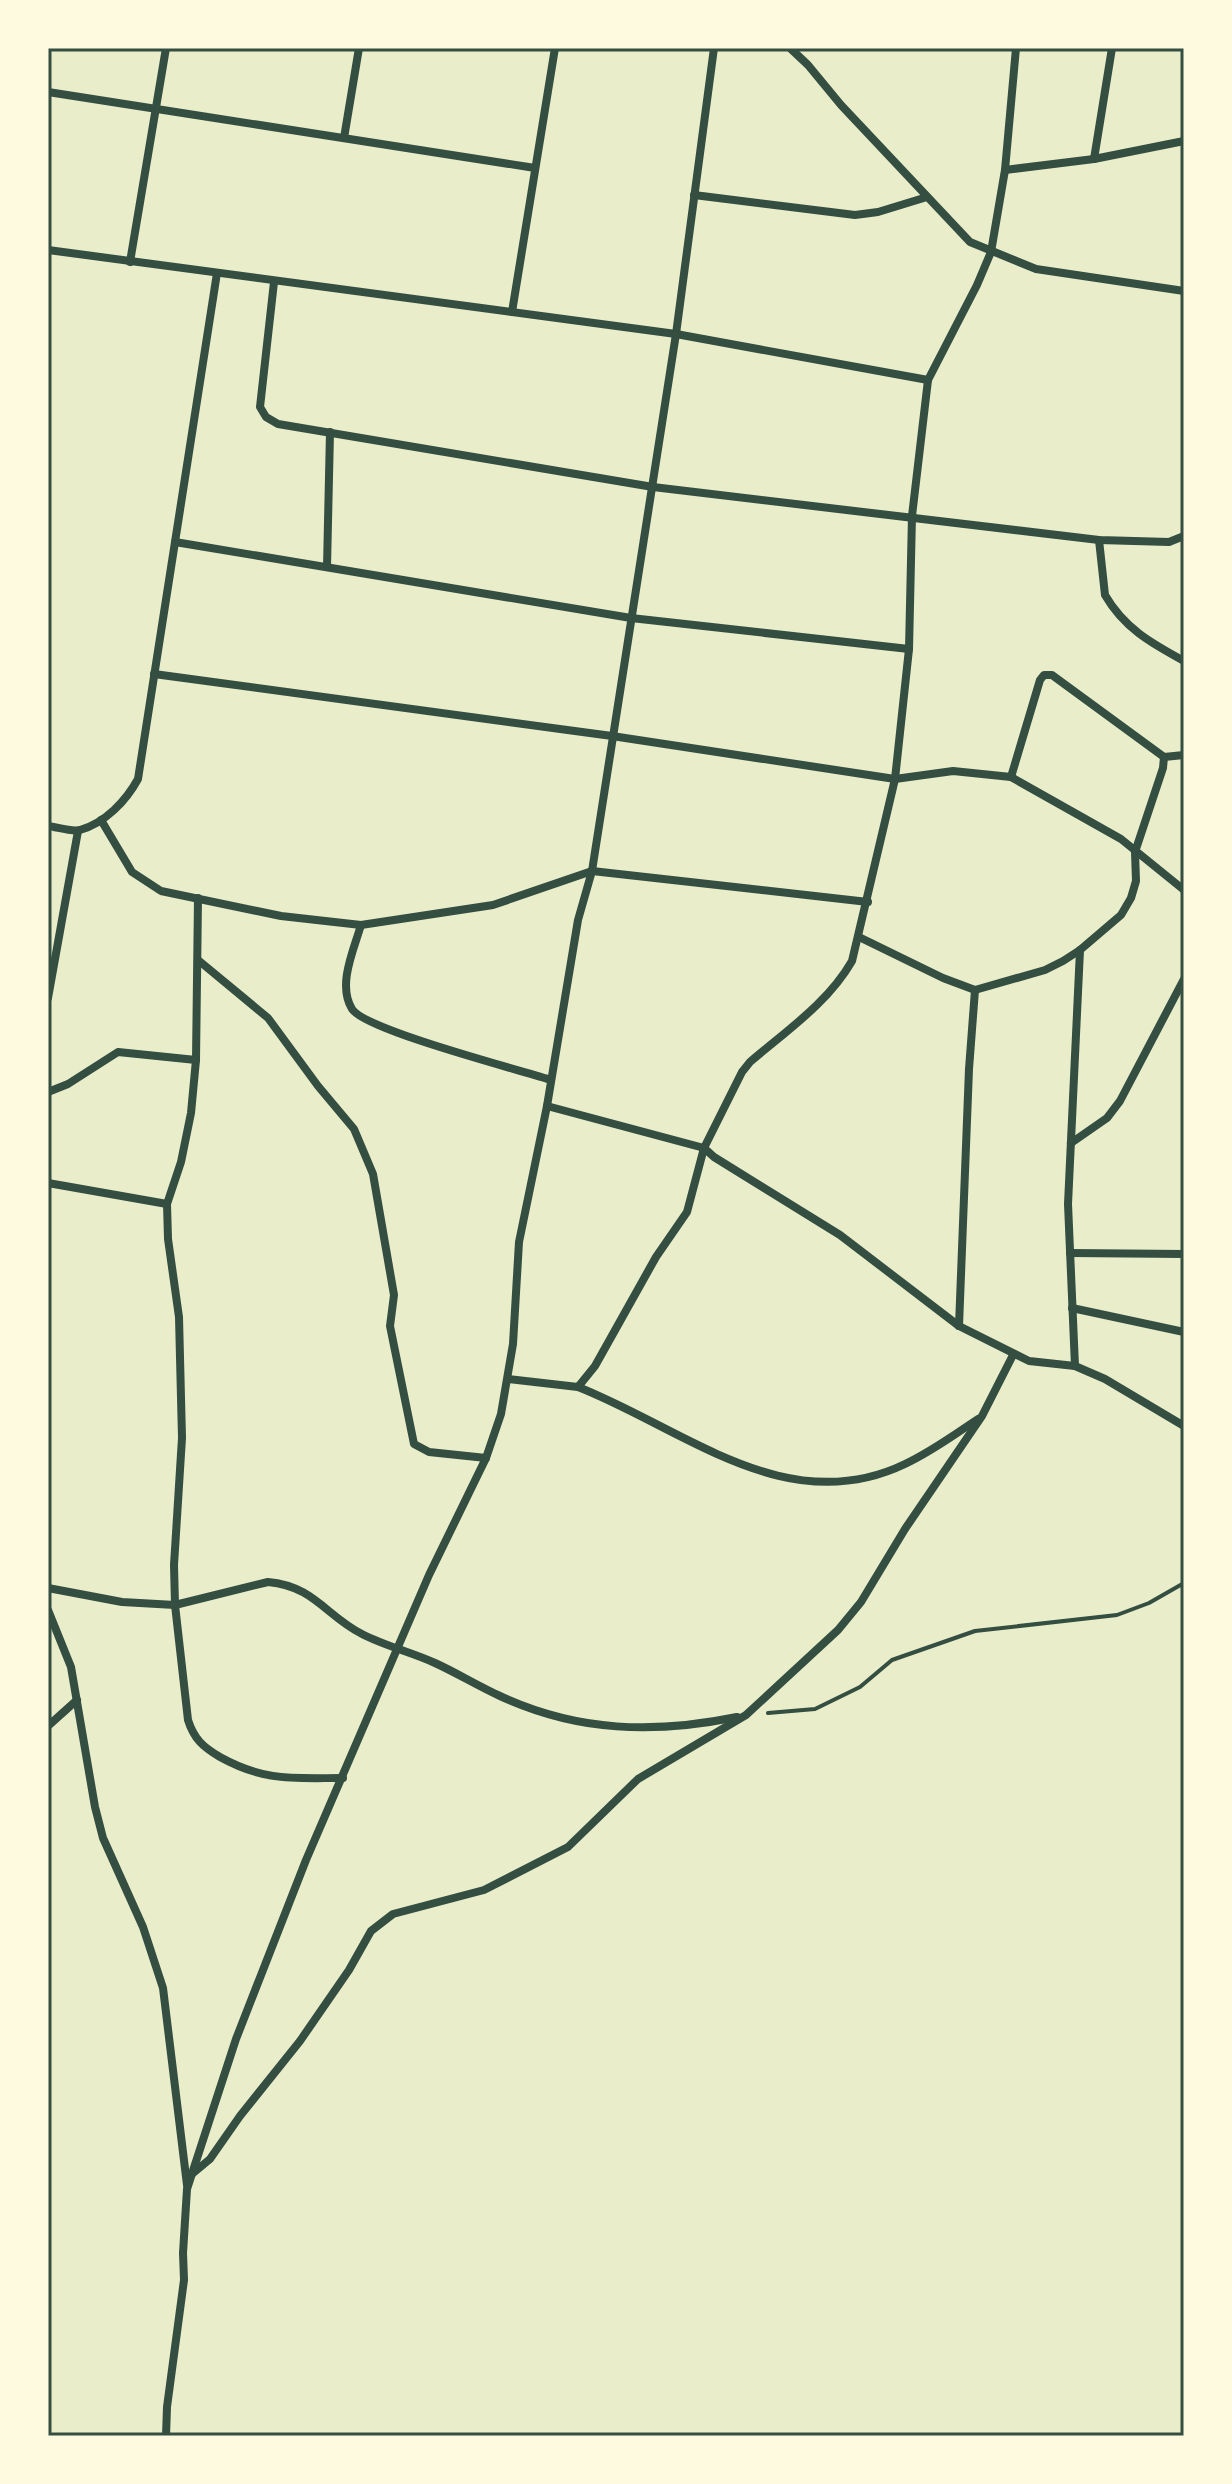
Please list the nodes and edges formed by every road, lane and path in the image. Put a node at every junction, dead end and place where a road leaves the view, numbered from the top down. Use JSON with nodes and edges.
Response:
{"nodes":[{"id":1,"x":166,"y":48,"type":"edge"},
{"id":2,"x":359,"y":48,"type":"edge"},
{"id":3,"x":555,"y":48,"type":"edge"},
{"id":4,"x":714,"y":48,"type":"edge"},
{"id":5,"x":790,"y":48,"type":"edge"},
{"id":6,"x":1016,"y":48,"type":"edge"},
{"id":7,"x":1112,"y":48,"type":"edge"},
{"id":8,"x":48,"y":92,"type":"edge"},
{"id":9,"x":156,"y":110,"type":"junction"},
{"id":10,"x":344,"y":138,"type":"junction"},
{"id":11,"x":1184,"y":141,"type":"edge"},
{"id":12,"x":1094,"y":159,"type":"junction"},
{"id":13,"x":535,"y":168,"type":"junction"},
{"id":14,"x":1005,"y":170,"type":"junction"},
{"id":15,"x":694,"y":195,"type":"junction"},
{"id":16,"x":927,"y":197,"type":"junction"},
{"id":17,"x":50,"y":249,"type":"edge"},
{"id":18,"x":991,"y":252,"type":"junction"},
{"id":19,"x":130,"y":262,"type":"junction"},
{"id":20,"x":217,"y":273,"type":"junction"},
{"id":21,"x":274,"y":282,"type":"junction"},
{"id":22,"x":1184,"y":291,"type":"edge"},
{"id":23,"x":512,"y":312,"type":"junction"},
{"id":24,"x":676,"y":334,"type":"junction"},
{"id":25,"x":928,"y":380,"type":"junction"},
{"id":26,"x":330,"y":432,"type":"junction"},
{"id":27,"x":653,"y":487,"type":"junction"},
{"id":28,"x":912,"y":516,"type":"junction"},
{"id":29,"x":1184,"y":536,"type":"edge"},
{"id":30,"x":1099,"y":540,"type":"junction"},
{"id":31,"x":175,"y":542,"type":"junction"},
{"id":32,"x":327,"y":567,"type":"junction"},
{"id":33,"x":631,"y":618,"type":"junction"},
{"id":34,"x":909,"y":649,"type":"junction"},
{"id":35,"x":1184,"y":661,"type":"edge"},
{"id":36,"x":154,"y":674,"type":"junction"},
{"id":37,"x":612,"y":736,"type":"junction"},
{"id":38,"x":1184,"y":755,"type":"edge"},
{"id":39,"x":1164,"y":757,"type":"junction"},
{"id":40,"x":1011,"y":777,"type":"junction"},
{"id":41,"x":895,"y":779,"type":"junction"},
{"id":42,"x":101,"y":820,"type":"junction"},
{"id":43,"x":48,"y":826,"type":"edge"},
{"id":44,"x":78,"y":831,"type":"junction"},
{"id":45,"x":1135,"y":852,"type":"junction"},
{"id":46,"x":592,"y":871,"type":"junction"},
{"id":47,"x":1184,"y":890,"type":"edge"},
{"id":48,"x":198,"y":898,"type":"junction"},
{"id":49,"x":868,"y":902,"type":"junction"},
{"id":50,"x":361,"y":925,"type":"junction"},
{"id":51,"x":859,"y":937,"type":"junction"},
{"id":52,"x":1080,"y":950,"type":"junction"},
{"id":53,"x":198,"y":960,"type":"junction"},
{"id":54,"x":1184,"y":979,"type":"edge"},
{"id":55,"x":975,"y":990,"type":"junction"},
{"id":56,"x":48,"y":998,"type":"edge"},
{"id":57,"x":196,"y":1060,"type":"junction"},
{"id":58,"x":551,"y":1080,"type":"junction"},
{"id":59,"x":48,"y":1092,"type":"edge"},
{"id":60,"x":547,"y":1106,"type":"junction"},
{"id":61,"x":1071,"y":1143,"type":"junction"},
{"id":62,"x":704,"y":1148,"type":"junction"},
{"id":63,"x":48,"y":1183,"type":"edge"},
{"id":64,"x":167,"y":1204,"type":"junction"},
{"id":65,"x":1070,"y":1253,"type":"junction"},
{"id":66,"x":1184,"y":1254,"type":"edge"},
{"id":67,"x":1072,"y":1308,"type":"junction"},
{"id":68,"x":959,"y":1326,"type":"junction"},
{"id":69,"x":1184,"y":1332,"type":"edge"},
{"id":70,"x":1013,"y":1355,"type":"junction"},
{"id":71,"x":1075,"y":1366,"type":"junction"},
{"id":72,"x":508,"y":1379,"type":"junction"},
{"id":73,"x":578,"y":1387,"type":"junction"},
{"id":74,"x":982,"y":1416,"type":"junction"},
{"id":75,"x":1184,"y":1426,"type":"edge"},
{"id":76,"x":486,"y":1458,"type":"junction"},
{"id":77,"x":1184,"y":1583,"type":"edge"},
{"id":78,"x":48,"y":1588,"type":"edge"},
{"id":79,"x":175,"y":1605,"type":"junction"},
{"id":80,"x":48,"y":1610,"type":"edge"},
{"id":81,"x":398,"y":1648,"type":"junction"},
{"id":82,"x":77,"y":1700,"type":"junction"},
{"id":83,"x":746,"y":1715,"type":"junction"},
{"id":84,"x":48,"y":1726,"type":"edge"},
{"id":85,"x":343,"y":1778,"type":"junction"},
{"id":86,"x":192,"y":2174,"type":"junction"},
{"id":87,"x":187,"y":2189,"type":"junction"},
{"id":88,"x":166,"y":2436,"type":"edge"}],
"edges":[{"from":1,"to":9,"type":"street"},
{"from":2,"to":10,"type":"street"},
{"from":3,"to":13,"type":"street"},
{"from":4,"to":15,"type":"street"},
{"from":5,"to":16,"type":"street"},
{"from":6,"to":14,"type":"street"},
{"from":7,"to":12,"type":"street"},
{"from":8,"to":9,"type":"street"},
{"from":9,"to":10,"type":"street"},
{"from":9,"to":19,"type":"street"},
{"from":10,"to":13,"type":"street"},
{"from":11,"to":12,"type":"street"},
{"from":12,"to":14,"type":"street"},
{"from":13,"to":23,"type":"street"},
{"from":14,"to":18,"type":"street"},
{"from":15,"to":16,"type":"street"},
{"from":15,"to":24,"type":"street"},
{"from":16,"to":18,"type":"street"},
{"from":17,"to":19,"type":"street"},
{"from":18,"to":22,"type":"street"},
{"from":18,"to":25,"type":"street"},
{"from":19,"to":20,"type":"street"},
{"from":20,"to":21,"type":"street"},
{"from":20,"to":31,"type":"street"},
{"from":21,"to":23,"type":"street"},
{"from":21,"to":26,"type":"street"},
{"from":23,"to":24,"type":"street"},
{"from":24,"to":25,"type":"street"},
{"from":24,"to":27,"type":"street"},
{"from":25,"to":28,"type":"street"},
{"from":26,"to":27,"type":"street"},
{"from":26,"to":32,"type":"street"},
{"from":27,"to":28,"type":"street"},
{"from":27,"to":33,"type":"street"},
{"from":28,"to":30,"type":"street"},
{"from":28,"to":34,"type":"street"},
{"from":29,"to":30,"type":"street"},
{"from":30,"to":35,"type":"street"},
{"from":31,"to":32,"type":"street"},
{"from":31,"to":36,"type":"street"},
{"from":32,"to":33,"type":"street"},
{"from":33,"to":34,"type":"street"},
{"from":33,"to":37,"type":"street"},
{"from":34,"to":41,"type":"street"},
{"from":36,"to":37,"type":"street"},
{"from":36,"to":42,"type":"street"},
{"from":37,"to":41,"type":"street"},
{"from":37,"to":46,"type":"street"},
{"from":38,"to":39,"type":"street"},
{"from":39,"to":40,"type":"street"},
{"from":39,"to":45,"type":"street"},
{"from":40,"to":41,"type":"street"},
{"from":40,"to":45,"type":"street"},
{"from":41,"to":49,"type":"street"},
{"from":42,"to":44,"type":"street"},
{"from":42,"to":48,"type":"street"},
{"from":43,"to":44,"type":"street"},
{"from":44,"to":56,"type":"street"},
{"from":45,"to":47,"type":"street"},
{"from":45,"to":52,"type":"street"},
{"from":46,"to":49,"type":"street"},
{"from":46,"to":50,"type":"street"},
{"from":46,"to":58,"type":"street"},
{"from":48,"to":50,"type":"street"},
{"from":48,"to":53,"type":"street"},
{"from":49,"to":51,"type":"street"},
{"from":50,"to":58,"type":"street"},
{"from":51,"to":55,"type":"street"},
{"from":51,"to":62,"type":"street"},
{"from":52,"to":55,"type":"street"},
{"from":52,"to":61,"type":"street"},
{"from":53,"to":57,"type":"street"},
{"from":53,"to":76,"type":"street"},
{"from":54,"to":61,"type":"street"},
{"from":55,"to":68,"type":"street"},
{"from":57,"to":59,"type":"street"},
{"from":57,"to":64,"type":"street"},
{"from":58,"to":60,"type":"street"},
{"from":60,"to":62,"type":"street"},
{"from":60,"to":72,"type":"street"},
{"from":61,"to":65,"type":"street"},
{"from":62,"to":68,"type":"street"},
{"from":62,"to":73,"type":"street"},
{"from":63,"to":64,"type":"street"},
{"from":64,"to":79,"type":"street"},
{"from":65,"to":66,"type":"street"},
{"from":65,"to":67,"type":"street"},
{"from":67,"to":69,"type":"street"},
{"from":67,"to":71,"type":"street"},
{"from":68,"to":70,"type":"street"},
{"from":70,"to":71,"type":"street"},
{"from":70,"to":74,"type":"street"},
{"from":71,"to":75,"type":"street"},
{"from":72,"to":73,"type":"street"},
{"from":72,"to":76,"type":"street"},
{"from":73,"to":74,"type":"street"},
{"from":74,"to":83,"type":"street"},
{"from":76,"to":81,"type":"street"},
{"from":77,"to":83,"type":"path"},
{"from":78,"to":79,"type":"street"},
{"from":79,"to":81,"type":"street"},
{"from":79,"to":85,"type":"street"},
{"from":80,"to":82,"type":"street"},
{"from":81,"to":83,"type":"street"},
{"from":81,"to":85,"type":"street"},
{"from":82,"to":84,"type":"street"},
{"from":82,"to":87,"type":"street"},
{"from":83,"to":86,"type":"street"},
{"from":85,"to":86,"type":"street"},
{"from":86,"to":87,"type":"street"},
{"from":87,"to":88,"type":"street"}]}
